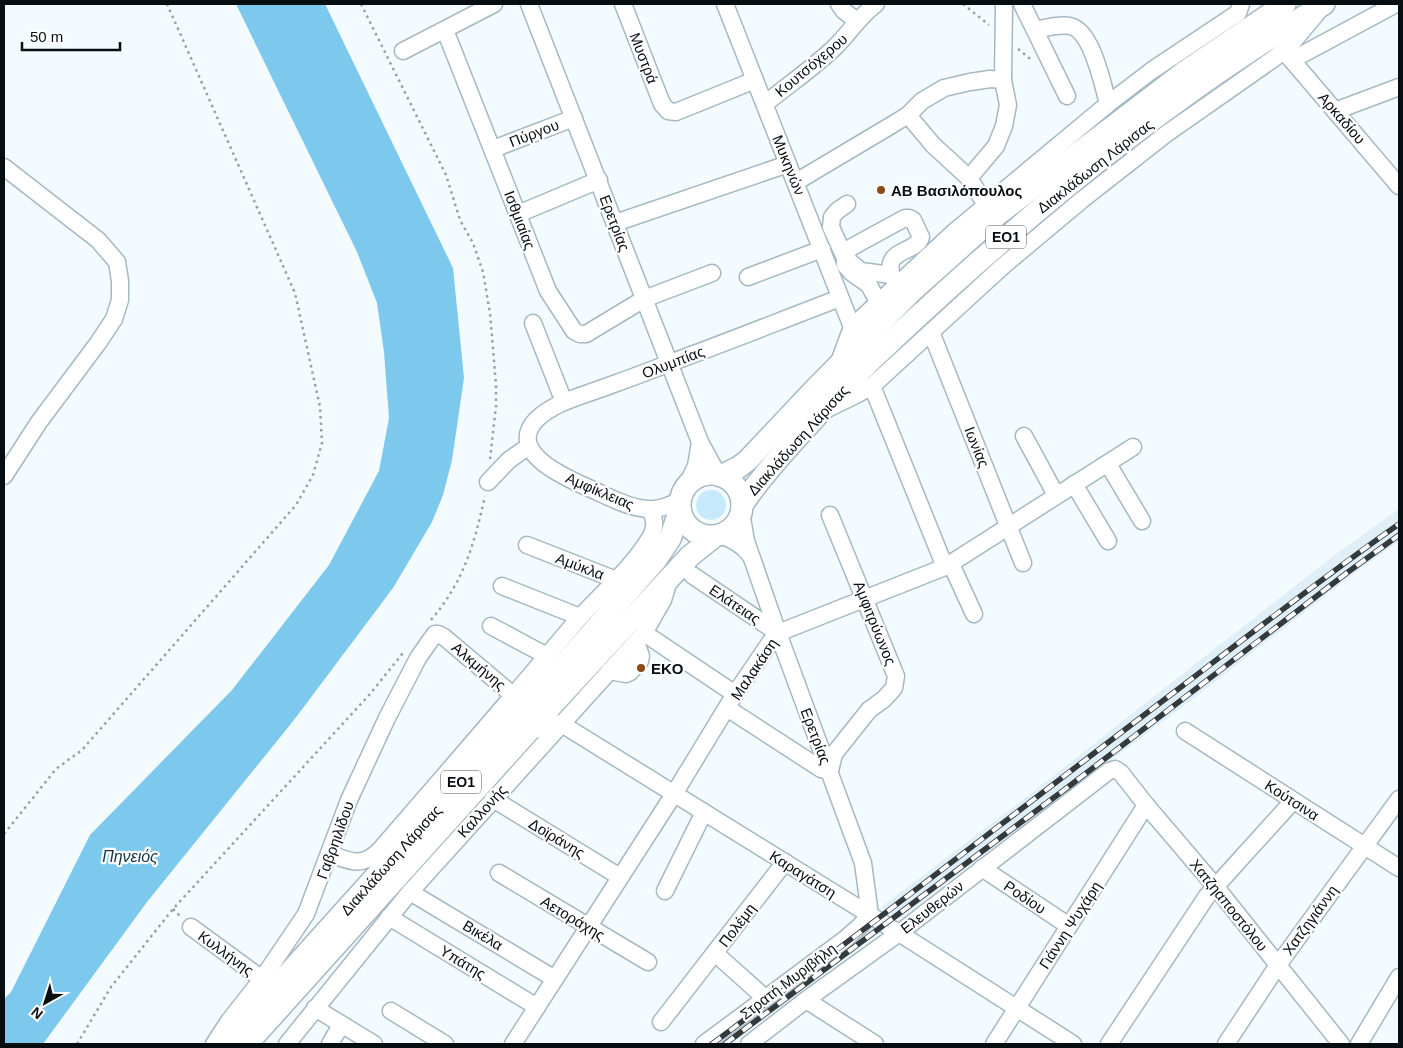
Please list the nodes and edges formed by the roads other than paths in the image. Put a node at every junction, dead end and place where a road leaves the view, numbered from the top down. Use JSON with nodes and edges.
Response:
{"nodes":[{"id":1,"x":494,"y":4,"type":"edge"},
{"id":2,"x":530,"y":4,"type":"edge"},
{"id":3,"x":623,"y":4,"type":"edge"},
{"id":4,"x":725,"y":4,"type":"edge"},
{"id":5,"x":839,"y":4,"type":"edge"},
{"id":6,"x":876,"y":4,"type":"edge"},
{"id":7,"x":1004,"y":4,"type":"edge"},
{"id":8,"x":1022,"y":4,"type":"edge"},
{"id":9,"x":1324,"y":4,"type":"edge"},
{"id":10,"x":1396,"y":4,"type":"edge"},
{"id":11,"x":1281,"y":6,"type":"edge"},
{"id":12,"x":1236,"y":7,"type":"edge"},
{"id":13,"x":857,"y":21,"type":"junction"},
{"id":14,"x":445,"y":30,"type":"junction"},
{"id":15,"x":1035,"y":30,"type":"junction"},
{"id":16,"x":403,"y":51,"type":"dead end"},
{"id":17,"x":1288,"y":55,"type":"junction"},
{"id":18,"x":755,"y":80,"type":"junction"},
{"id":19,"x":1003,"y":80,"type":"junction"},
{"id":20,"x":1399,"y":87,"type":"edge"},
{"id":21,"x":1067,"y":96,"type":"dead end"},
{"id":22,"x":765,"y":104,"type":"junction"},
{"id":23,"x":1108,"y":104,"type":"junction"},
{"id":24,"x":668,"y":111,"type":"joint"},
{"id":25,"x":1335,"y":111,"type":"junction"},
{"id":26,"x":908,"y":115,"type":"junction"},
{"id":27,"x":574,"y":118,"type":"junction"},
{"id":28,"x":493,"y":149,"type":"junction"},
{"id":29,"x":788,"y":164,"type":"junction"},
{"id":30,"x":4,"y":167,"type":"edge"},
{"id":31,"x":1392,"y":167,"type":"edge"},
{"id":32,"x":968,"y":178,"type":"junction"},
{"id":33,"x":599,"y":180,"type":"junction"},
{"id":34,"x":796,"y":182,"type":"junction"},
{"id":35,"x":1399,"y":186,"type":"edge"},
{"id":36,"x":847,"y":204,"type":"dead end"},
{"id":37,"x":986,"y":205,"type":"junction"},
{"id":38,"x":518,"y":214,"type":"junction"},
{"id":39,"x":615,"y":223,"type":"junction"},
{"id":40,"x":822,"y":249,"type":"junction"},
{"id":41,"x":845,"y":258,"type":"junction"},
{"id":42,"x":712,"y":274,"type":"dead end"},
{"id":43,"x":748,"y":277,"type":"dead end"},
{"id":44,"x":895,"y":279,"type":"junction"},
{"id":45,"x":840,"y":298,"type":"junction"},
{"id":46,"x":644,"y":299,"type":"junction"},
{"id":47,"x":878,"y":302,"type":"junction"},
{"id":48,"x":533,"y":323,"type":"dead end"},
{"id":49,"x":852,"y":326,"type":"junction"},
{"id":50,"x":931,"y":332,"type":"junction"},
{"id":51,"x":670,"y":363,"type":"junction"},
{"id":52,"x":837,"y":367,"type":"junction"},
{"id":53,"x":872,"y":386,"type":"junction"},
{"id":54,"x":564,"y":402,"type":"junction"},
{"id":55,"x":820,"y":412,"type":"junction"},
{"id":56,"x":1024,"y":436,"type":"dead end"},
{"id":57,"x":700,"y":442,"type":"junction"},
{"id":58,"x":529,"y":446,"type":"junction"},
{"id":59,"x":1133,"y":447,"type":"dead end"},
{"id":60,"x":1108,"y":464,"type":"junction"},
{"id":61,"x":719,"y":475,"type":"junction"},
{"id":62,"x":4,"y":476,"type":"edge"},
{"id":63,"x":488,"y":482,"type":"road end"},
{"id":64,"x":1074,"y":484,"type":"junction"},
{"id":65,"x":1056,"y":495,"type":"junction"},
{"id":66,"x":682,"y":499,"type":"junction"},
{"id":67,"x":742,"y":508,"type":"junction"},
{"id":68,"x":651,"y":510,"type":"junction"},
{"id":69,"x":830,"y":515,"type":"dead end"},
{"id":70,"x":1142,"y":521,"type":"dead end"},
{"id":71,"x":1008,"y":527,"type":"junction"},
{"id":72,"x":718,"y":535,"type":"junction"},
{"id":73,"x":1108,"y":541,"type":"dead end"},
{"id":74,"x":527,"y":545,"type":"dead end"},
{"id":75,"x":752,"y":559,"type":"junction"},
{"id":76,"x":1024,"y":563,"type":"dead end"},
{"id":77,"x":948,"y":565,"type":"junction"},
{"id":78,"x":692,"y":575,"type":"dead end"},
{"id":79,"x":670,"y":576,"type":"junction"},
{"id":80,"x":625,"y":583,"type":"junction"},
{"id":81,"x":502,"y":586,"type":"dead end"},
{"id":82,"x":865,"y":599,"type":"junction"},
{"id":83,"x":974,"y":614,"type":"dead end"},
{"id":84,"x":580,"y":617,"type":"junction"},
{"id":85,"x":491,"y":626,"type":"dead end"},
{"id":86,"x":778,"y":633,"type":"junction"},
{"id":87,"x":444,"y":637,"type":"joint"},
{"id":88,"x":640,"y":637,"type":"junction"},
{"id":89,"x":547,"y":656,"type":"junction"},
{"id":90,"x":514,"y":696,"type":"junction"},
{"id":91,"x":731,"y":701,"type":"junction"},
{"id":92,"x":560,"y":723,"type":"junction"},
{"id":93,"x":1185,"y":731,"type":"dead end"},
{"id":94,"x":528,"y":732,"type":"junction"},
{"id":95,"x":464,"y":754,"type":"junction"},
{"id":96,"x":1115,"y":768,"type":"joint"},
{"id":97,"x":830,"y":771,"type":"junction"},
{"id":98,"x":674,"y":794,"type":"junction"},
{"id":99,"x":449,"y":795,"type":"junction"},
{"id":100,"x":493,"y":798,"type":"junction"},
{"id":101,"x":1399,"y":799,"type":"edge"},
{"id":102,"x":1293,"y":801,"type":"junction"},
{"id":103,"x":1146,"y":805,"type":"junction"},
{"id":104,"x":704,"y":812,"type":"junction"},
{"id":105,"x":1364,"y":847,"type":"junction"},
{"id":106,"x":330,"y":854,"type":"junction"},
{"id":107,"x":785,"y":862,"type":"junction"},
{"id":108,"x":982,"y":868,"type":"junction"},
{"id":109,"x":1399,"y":868,"type":"edge"},
{"id":110,"x":499,"y":873,"type":"dead end"},
{"id":111,"x":620,"y":877,"type":"junction"},
{"id":112,"x":1215,"y":886,"type":"junction"},
{"id":113,"x":665,"y":891,"type":"dead end"},
{"id":114,"x":410,"y":892,"type":"junction"},
{"id":115,"x":870,"y":915,"type":"junction"},
{"id":116,"x":388,"y":917,"type":"junction"},
{"id":117,"x":191,"y":926,"type":"dead end"},
{"id":118,"x":588,"y":926,"type":"junction"},
{"id":119,"x":1069,"y":926,"type":"junction"},
{"id":120,"x":899,"y":933,"type":"junction"},
{"id":121,"x":716,"y":954,"type":"junction"},
{"id":122,"x":648,"y":962,"type":"dead end"},
{"id":123,"x":1278,"y":965,"type":"junction"},
{"id":124,"x":1399,"y":977,"type":"edge"},
{"id":125,"x":262,"y":979,"type":"junction"},
{"id":126,"x":555,"y":979,"type":"junction"},
{"id":127,"x":765,"y":998,"type":"junction"},
{"id":128,"x":806,"y":1000,"type":"junction"},
{"id":129,"x":537,"y":1007,"type":"junction"},
{"id":130,"x":316,"y":1008,"type":"junction"},
{"id":131,"x":1017,"y":1008,"type":"junction"},
{"id":132,"x":392,"y":1011,"type":"dead end"},
{"id":133,"x":660,"y":1022,"type":"dead end"},
{"id":134,"x":342,"y":1025,"type":"junction"},
{"id":135,"x":214,"y":1044,"type":"edge"},
{"id":136,"x":225,"y":1044,"type":"edge"},
{"id":137,"x":247,"y":1044,"type":"edge"},
{"id":138,"x":286,"y":1044,"type":"edge"},
{"id":139,"x":330,"y":1044,"type":"edge"},
{"id":140,"x":374,"y":1044,"type":"edge"},
{"id":141,"x":445,"y":1044,"type":"edge"},
{"id":142,"x":513,"y":1044,"type":"edge"},
{"id":143,"x":704,"y":1044,"type":"edge"},
{"id":144,"x":749,"y":1044,"type":"edge"},
{"id":145,"x":875,"y":1044,"type":"edge"},
{"id":146,"x":994,"y":1044,"type":"edge"},
{"id":147,"x":1073,"y":1044,"type":"edge"},
{"id":148,"x":1110,"y":1044,"type":"edge"},
{"id":149,"x":1226,"y":1044,"type":"edge"},
{"id":150,"x":1341,"y":1044,"type":"edge"},
{"id":151,"x":1358,"y":1044,"type":"edge"}],
"edges":[{"from":1,"to":14,"type":"street"},
{"from":2,"to":27,"type":"street","name":"Ερετρίας"},
{"from":3,"to":24,"type":"street","name":"Μυστρά"},
{"from":4,"to":18,"type":"street","name":"Μυκηνών"},
{"from":5,"to":13,"type":"street"},
{"from":6,"to":13,"type":"street","name":"Κουτσόχερου"},
{"from":7,"to":19,"type":"street"},
{"from":8,"to":15,"type":"street"},
{"from":9,"to":17,"type":"street"},
{"from":9,"to":55,"type":"main road","name":"Διακλάδωση Λάρισας","number":"ΕΟ1"},
{"from":10,"to":17,"type":"street"},
{"from":11,"to":12,"type":"street"},
{"from":11,"to":52,"type":"main road","name":"Διακλάδωση Λάρισας","number":"ΕΟ1"},
{"from":12,"to":23,"type":"street"},
{"from":13,"to":22,"type":"street","name":"Κουτσόχερου"},
{"from":14,"to":16,"type":"street"},
{"from":14,"to":28,"type":"street","name":"Ισθμιαίας"},
{"from":15,"to":21,"type":"street"},
{"from":15,"to":23,"type":"street"},
{"from":17,"to":25,"type":"street","name":"Αρκαδίου"},
{"from":17,"to":50,"type":"street"},
{"from":18,"to":22,"type":"street","name":"Μυκηνών"},
{"from":18,"to":24,"type":"street","name":"Κουτσόχερου"},
{"from":19,"to":26,"type":"street"},
{"from":19,"to":32,"type":"street"},
{"from":20,"to":25,"type":"street"},
{"from":22,"to":29,"type":"street","name":"Μυκηνών"},
{"from":23,"to":37,"type":"street"},
{"from":25,"to":31,"type":"street","name":"Αρκαδίου"},
{"from":26,"to":32,"type":"street"},
{"from":26,"to":34,"type":"street"},
{"from":27,"to":28,"type":"street","name":"Πύργου"},
{"from":27,"to":33,"type":"street","name":"Ερετρίας"},
{"from":28,"to":38,"type":"street","name":"Ισθμιαίας"},
{"from":29,"to":34,"type":"street","name":"Μυκηνών"},
{"from":29,"to":39,"type":"street"},
{"from":30,"to":62,"type":"street"},
{"from":31,"to":35,"type":"street","name":"Αρκαδίου"},
{"from":32,"to":37,"type":"street"},
{"from":33,"to":38,"type":"street"},
{"from":33,"to":39,"type":"street","name":"Ερετρίας"},
{"from":34,"to":40,"type":"street","name":"Μυκηνών"},
{"from":36,"to":41,"type":"street"},
{"from":37,"to":44,"type":"street"},
{"from":38,"to":46,"type":"street","name":"Ισθμιαίας"},
{"from":39,"to":46,"type":"street","name":"Ερετρίας"},
{"from":40,"to":43,"type":"street"},
{"from":40,"to":45,"type":"street","name":"Μυκηνών"},
{"from":41,"to":44,"type":"street"},
{"from":41,"to":44,"type":"street"},
{"from":41,"to":47,"type":"street"},
{"from":42,"to":46,"type":"street","name":"Ισθμιαίας"},
{"from":44,"to":47,"type":"street"},
{"from":45,"to":49,"type":"street","name":"Μυκηνών"},
{"from":45,"to":51,"type":"street","name":"Ολυμπίας"},
{"from":46,"to":51,"type":"street","name":"Ερετρίας"},
{"from":47,"to":49,"type":"street"},
{"from":48,"to":54,"type":"street"},
{"from":49,"to":52,"type":"street"},
{"from":50,"to":53,"type":"street"},
{"from":50,"to":71,"type":"street","name":"Ιωνίας"},
{"from":51,"to":54,"type":"street","name":"Ολυμπίας"},
{"from":51,"to":57,"type":"street","name":"Ερετρίας"},
{"from":52,"to":61,"type":"main road","name":"Διακλάδωση Λάρισας","number":"ΕΟ1"},
{"from":53,"to":55,"type":"street"},
{"from":53,"to":77,"type":"street"},
{"from":54,"to":58,"type":"street","name":"Ολυμπίας"},
{"from":55,"to":67,"type":"main road","name":"Διακλάδωση Λάρισας","number":"ΕΟ1"},
{"from":56,"to":65,"type":"street"},
{"from":57,"to":61,"type":"street","name":"Ερετρίας"},
{"from":57,"to":66,"type":"street"},
{"from":58,"to":63,"type":"street"},
{"from":58,"to":68,"type":"street","name":"Αμφίκλειας"},
{"from":59,"to":60,"type":"street","name":"Μαλακάση"},
{"from":60,"to":64,"type":"street","name":"Μαλακάση"},
{"from":60,"to":70,"type":"street"},
{"from":61,"to":66,"type":"main road","number":"ΕΟ1"},
{"from":61,"to":67,"type":"main road"},
{"from":64,"to":65,"type":"street","name":"Μαλακάση"},
{"from":64,"to":73,"type":"street"},
{"from":65,"to":71,"type":"street","name":"Μαλακάση"},
{"from":66,"to":68,"type":"street","name":"Αμφίκλειας"},
{"from":66,"to":72,"type":"main road"},
{"from":66,"to":80,"type":"main road","name":"Διακλάδωση Λάρισας","number":"ΕΟ1"},
{"from":67,"to":72,"type":"main road","number":"ΕΟ1"},
{"from":67,"to":75,"type":"street","name":"Ερετρίας"},
{"from":68,"to":80,"type":"street"},
{"from":69,"to":82,"type":"street","name":"Αμφιτρύωνος"},
{"from":71,"to":76,"type":"street","name":"Ιωνίας"},
{"from":71,"to":77,"type":"street","name":"Μαλακάση"},
{"from":72,"to":75,"type":"street","name":"Ερετρίας"},
{"from":72,"to":79,"type":"main road","name":"Διακλάδωση Λάρισας","number":"ΕΟ1"},
{"from":74,"to":80,"type":"street","name":"Αμύκλα"},
{"from":75,"to":86,"type":"street","name":"Ερετρίας"},
{"from":77,"to":82,"type":"street","name":"Μαλακάση"},
{"from":77,"to":83,"type":"street"},
{"from":78,"to":86,"type":"street","name":"Ελάτειας"},
{"from":79,"to":88,"type":"street","name":"Καλλoνής"},
{"from":79,"to":94,"type":"main road","name":"Διακλάδωση Λάρισας","number":"ΕΟ1"},
{"from":80,"to":84,"type":"street"},
{"from":80,"to":99,"type":"main road","name":"Διακλάδωση Λάρισας","number":"ΕΟ1"},
{"from":81,"to":84,"type":"street"},
{"from":82,"to":86,"type":"street","name":"Μαλακάση"},
{"from":82,"to":97,"type":"street","name":"Αμφιτρύωνος"},
{"from":84,"to":89,"type":"street"},
{"from":85,"to":89,"type":"street"},
{"from":86,"to":91,"type":"street","name":"Μαλακάση"},
{"from":86,"to":97,"type":"street","name":"Ερετρίας"},
{"from":87,"to":90,"type":"street","name":"Αλκμήνης"},
{"from":87,"to":106,"type":"street","name":"Γαβρηιλίδου"},
{"from":88,"to":91,"type":"street"},
{"from":88,"to":92,"type":"street","name":"Καλλoνής"},
{"from":89,"to":90,"type":"street"},
{"from":90,"to":95,"type":"street"},
{"from":91,"to":97,"type":"street"},
{"from":91,"to":98,"type":"street","name":"Μαλακάση"},
{"from":92,"to":94,"type":"street"},
{"from":92,"to":98,"type":"street","name":"Καραγάτση"},
{"from":92,"to":100,"type":"street","name":"Καλλoνής"},
{"from":93,"to":102,"type":"street","name":"Κούτσινα"},
{"from":94,"to":137,"type":"main road","name":"Διακλάδωση Λάρισας","number":"ΕΟ1"},
{"from":95,"to":99,"type":"street"},
{"from":95,"to":106,"type":"street"},
{"from":96,"to":103,"type":"street","name":"Χατζηαποστόλου"},
{"from":96,"to":108,"type":"street","name":"Ελευθερών"},
{"from":97,"to":115,"type":"street","name":"Ερετρίας"},
{"from":98,"to":104,"type":"street","name":"Καραγάτση"},
{"from":98,"to":111,"type":"street","name":"Μαλακάση"},
{"from":99,"to":136,"type":"main road","name":"Διακλάδωση Λάρισας","number":"ΕΟ1"},
{"from":100,"to":111,"type":"street","name":"Δοϊράνης"},
{"from":100,"to":114,"type":"street","name":"Καλλoνής"},
{"from":101,"to":105,"type":"street","name":"Χατζηγιάννη"},
{"from":102,"to":105,"type":"street","name":"Κούτσινα"},
{"from":102,"to":112,"type":"street"},
{"from":103,"to":112,"type":"street","name":"Χατζηαποστόλου"},
{"from":103,"to":119,"type":"street","name":"Γιάννη Ψυχάρη"},
{"from":104,"to":107,"type":"street","name":"Καραγάτση"},
{"from":104,"to":113,"type":"street"},
{"from":105,"to":109,"type":"street","name":"Κούτσινα"},
{"from":105,"to":123,"type":"street","name":"Χατζηγιάννη"},
{"from":106,"to":125,"type":"street","name":"Γαβρηιλίδου"},
{"from":107,"to":115,"type":"street","name":"Καραγάτση"},
{"from":107,"to":121,"type":"street","name":"Πολέμη"},
{"from":108,"to":119,"type":"street","name":"Ροδίου"},
{"from":108,"to":120,"type":"street","name":"Ελευθερών"},
{"from":110,"to":118,"type":"street","name":"Αετοράχης"},
{"from":111,"to":118,"type":"street","name":"Μαλακάση"},
{"from":112,"to":123,"type":"street","name":"Χατζηαποστόλου"},
{"from":112,"to":148,"type":"street"},
{"from":114,"to":116,"type":"street","name":"Καλλoνής"},
{"from":114,"to":126,"type":"street","name":"Βικέλα"},
{"from":115,"to":120,"type":"street","name":"Καραγάτση"},
{"from":115,"to":127,"type":"street","name":"Στρατή Μυριβήλη"},
{"from":116,"to":129,"type":"street","name":"Υπάτης"},
{"from":116,"to":130,"type":"street","name":"Καλλoνής"},
{"from":117,"to":125,"type":"street","name":"Κυλλήνης"},
{"from":118,"to":122,"type":"street","name":"Αετοράχης"},
{"from":118,"to":126,"type":"street","name":"Μαλακάση"},
{"from":119,"to":131,"type":"street","name":"Γιάννη Ψυχάρη"},
{"from":120,"to":128,"type":"street","name":"Ελευθερών"},
{"from":120,"to":131,"type":"street","name":"Καραγάτση"},
{"from":121,"to":127,"type":"street"},
{"from":121,"to":133,"type":"street","name":"Πολέμη"},
{"from":123,"to":149,"type":"street","name":"Χατζηγιάννη"},
{"from":123,"to":150,"type":"street","name":"Χατζηαποστόλου"},
{"from":124,"to":151,"type":"street"},
{"from":125,"to":135,"type":"street","name":"Γαβρηιλίδου"},
{"from":126,"to":129,"type":"street","name":"Μαλακάση"},
{"from":127,"to":143,"type":"street","name":"Στρατή Μυριβήλη"},
{"from":128,"to":144,"type":"street","name":"Ελευθερών"},
{"from":128,"to":145,"type":"street"},
{"from":129,"to":142,"type":"street","name":"Μαλακάση"},
{"from":130,"to":134,"type":"street"},
{"from":130,"to":138,"type":"street","name":"Καλλoνής"},
{"from":131,"to":146,"type":"street","name":"Γιάννη Ψυχάρη"},
{"from":131,"to":147,"type":"street","name":"Καραγάτση"},
{"from":132,"to":141,"type":"street"},
{"from":134,"to":139,"type":"street"},
{"from":134,"to":140,"type":"street"}]}
